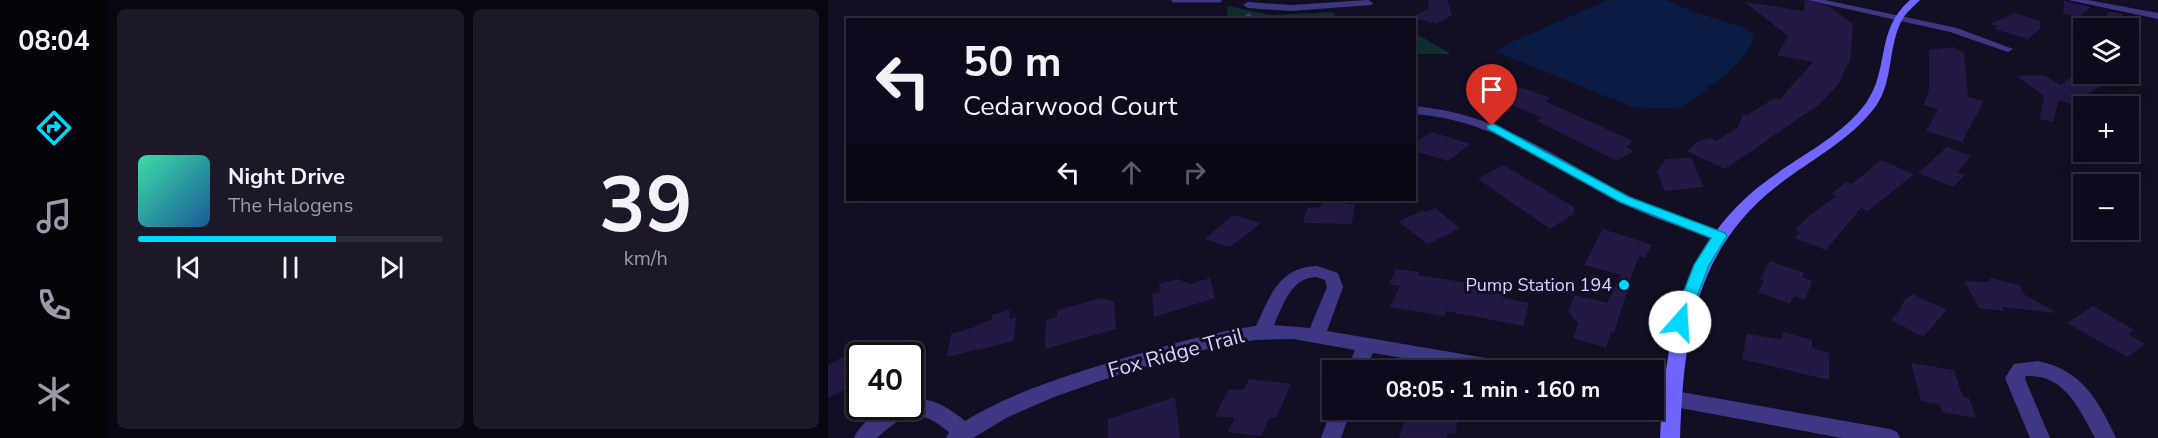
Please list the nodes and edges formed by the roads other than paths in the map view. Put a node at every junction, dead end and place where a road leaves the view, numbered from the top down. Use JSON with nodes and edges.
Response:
{"nodes":[{"id":1,"x":1174,"y":0,"type":"edge"},
{"id":2,"x":1219,"y":0,"type":"edge"},
{"id":3,"x":1812,"y":0,"type":"edge"},
{"id":4,"x":1916,"y":0,"type":"edge"},
{"id":5,"x":2073,"y":0,"type":"edge"},
{"id":6,"x":1248,"y":2,"type":"edge"},
{"id":7,"x":1368,"y":3,"type":"dead end"},
{"id":8,"x":2158,"y":16,"type":"edge"},
{"id":9,"x":1247,"y":18,"type":"edge"},
{"id":10,"x":1895,"y":18,"type":"junction"},
{"id":11,"x":2008,"y":50,"type":"dead end"},
{"id":12,"x":1416,"y":110,"type":"edge"},
{"id":13,"x":1720,"y":236,"type":"junction"},
{"id":14,"x":1262,"y":332,"type":"junction"},
{"id":15,"x":1317,"y":336,"type":"junction"},
{"id":16,"x":1367,"y":344,"type":"junction"},
{"id":17,"x":1360,"y":360,"type":"edge"},
{"id":18,"x":1458,"y":360,"type":"edge"},
{"id":19,"x":1664,"y":389,"type":"edge"},
{"id":20,"x":1664,"y":397,"type":"edge"},
{"id":21,"x":1664,"y":407,"type":"edge"},
{"id":22,"x":1337,"y":420,"type":"edge"},
{"id":23,"x":960,"y":435,"type":"edge"},
{"id":24,"x":864,"y":438,"type":"edge"},
{"id":25,"x":1331,"y":438,"type":"edge"},
{"id":26,"x":1670,"y":438,"type":"edge"},
{"id":27,"x":1890,"y":438,"type":"edge"},
{"id":28,"x":2040,"y":438,"type":"edge"},
{"id":29,"x":2106,"y":438,"type":"edge"}],
"edges":[{"from":1,"to":2,"type":"lane"},
{"from":3,"to":10,"type":"street"},
{"from":4,"to":10,"type":"street"},
{"from":5,"to":8,"type":"street"},
{"from":6,"to":7,"type":"street"},
{"from":6,"to":9,"type":"street"},
{"from":10,"to":11,"type":"street"},
{"from":10,"to":13,"type":"street"},
{"from":12,"to":13,"type":"street"},
{"from":13,"to":19,"type":"street"},
{"from":14,"to":15,"type":"street","name":"Fox Ridge Trail"},
{"from":14,"to":15,"type":"street"},
{"from":14,"to":23,"type":"street","name":"Fox Ridge Trail"},
{"from":15,"to":16,"type":"street","name":"Fox Ridge Trail"},
{"from":16,"to":17,"type":"street"},
{"from":16,"to":18,"type":"street","name":"Fox Ridge Trail"},
{"from":20,"to":27,"type":"street"},
{"from":21,"to":26,"type":"street"},
{"from":22,"to":25,"type":"street"},
{"from":23,"to":24,"type":"street"},
{"from":28,"to":29,"type":"street"}]}
